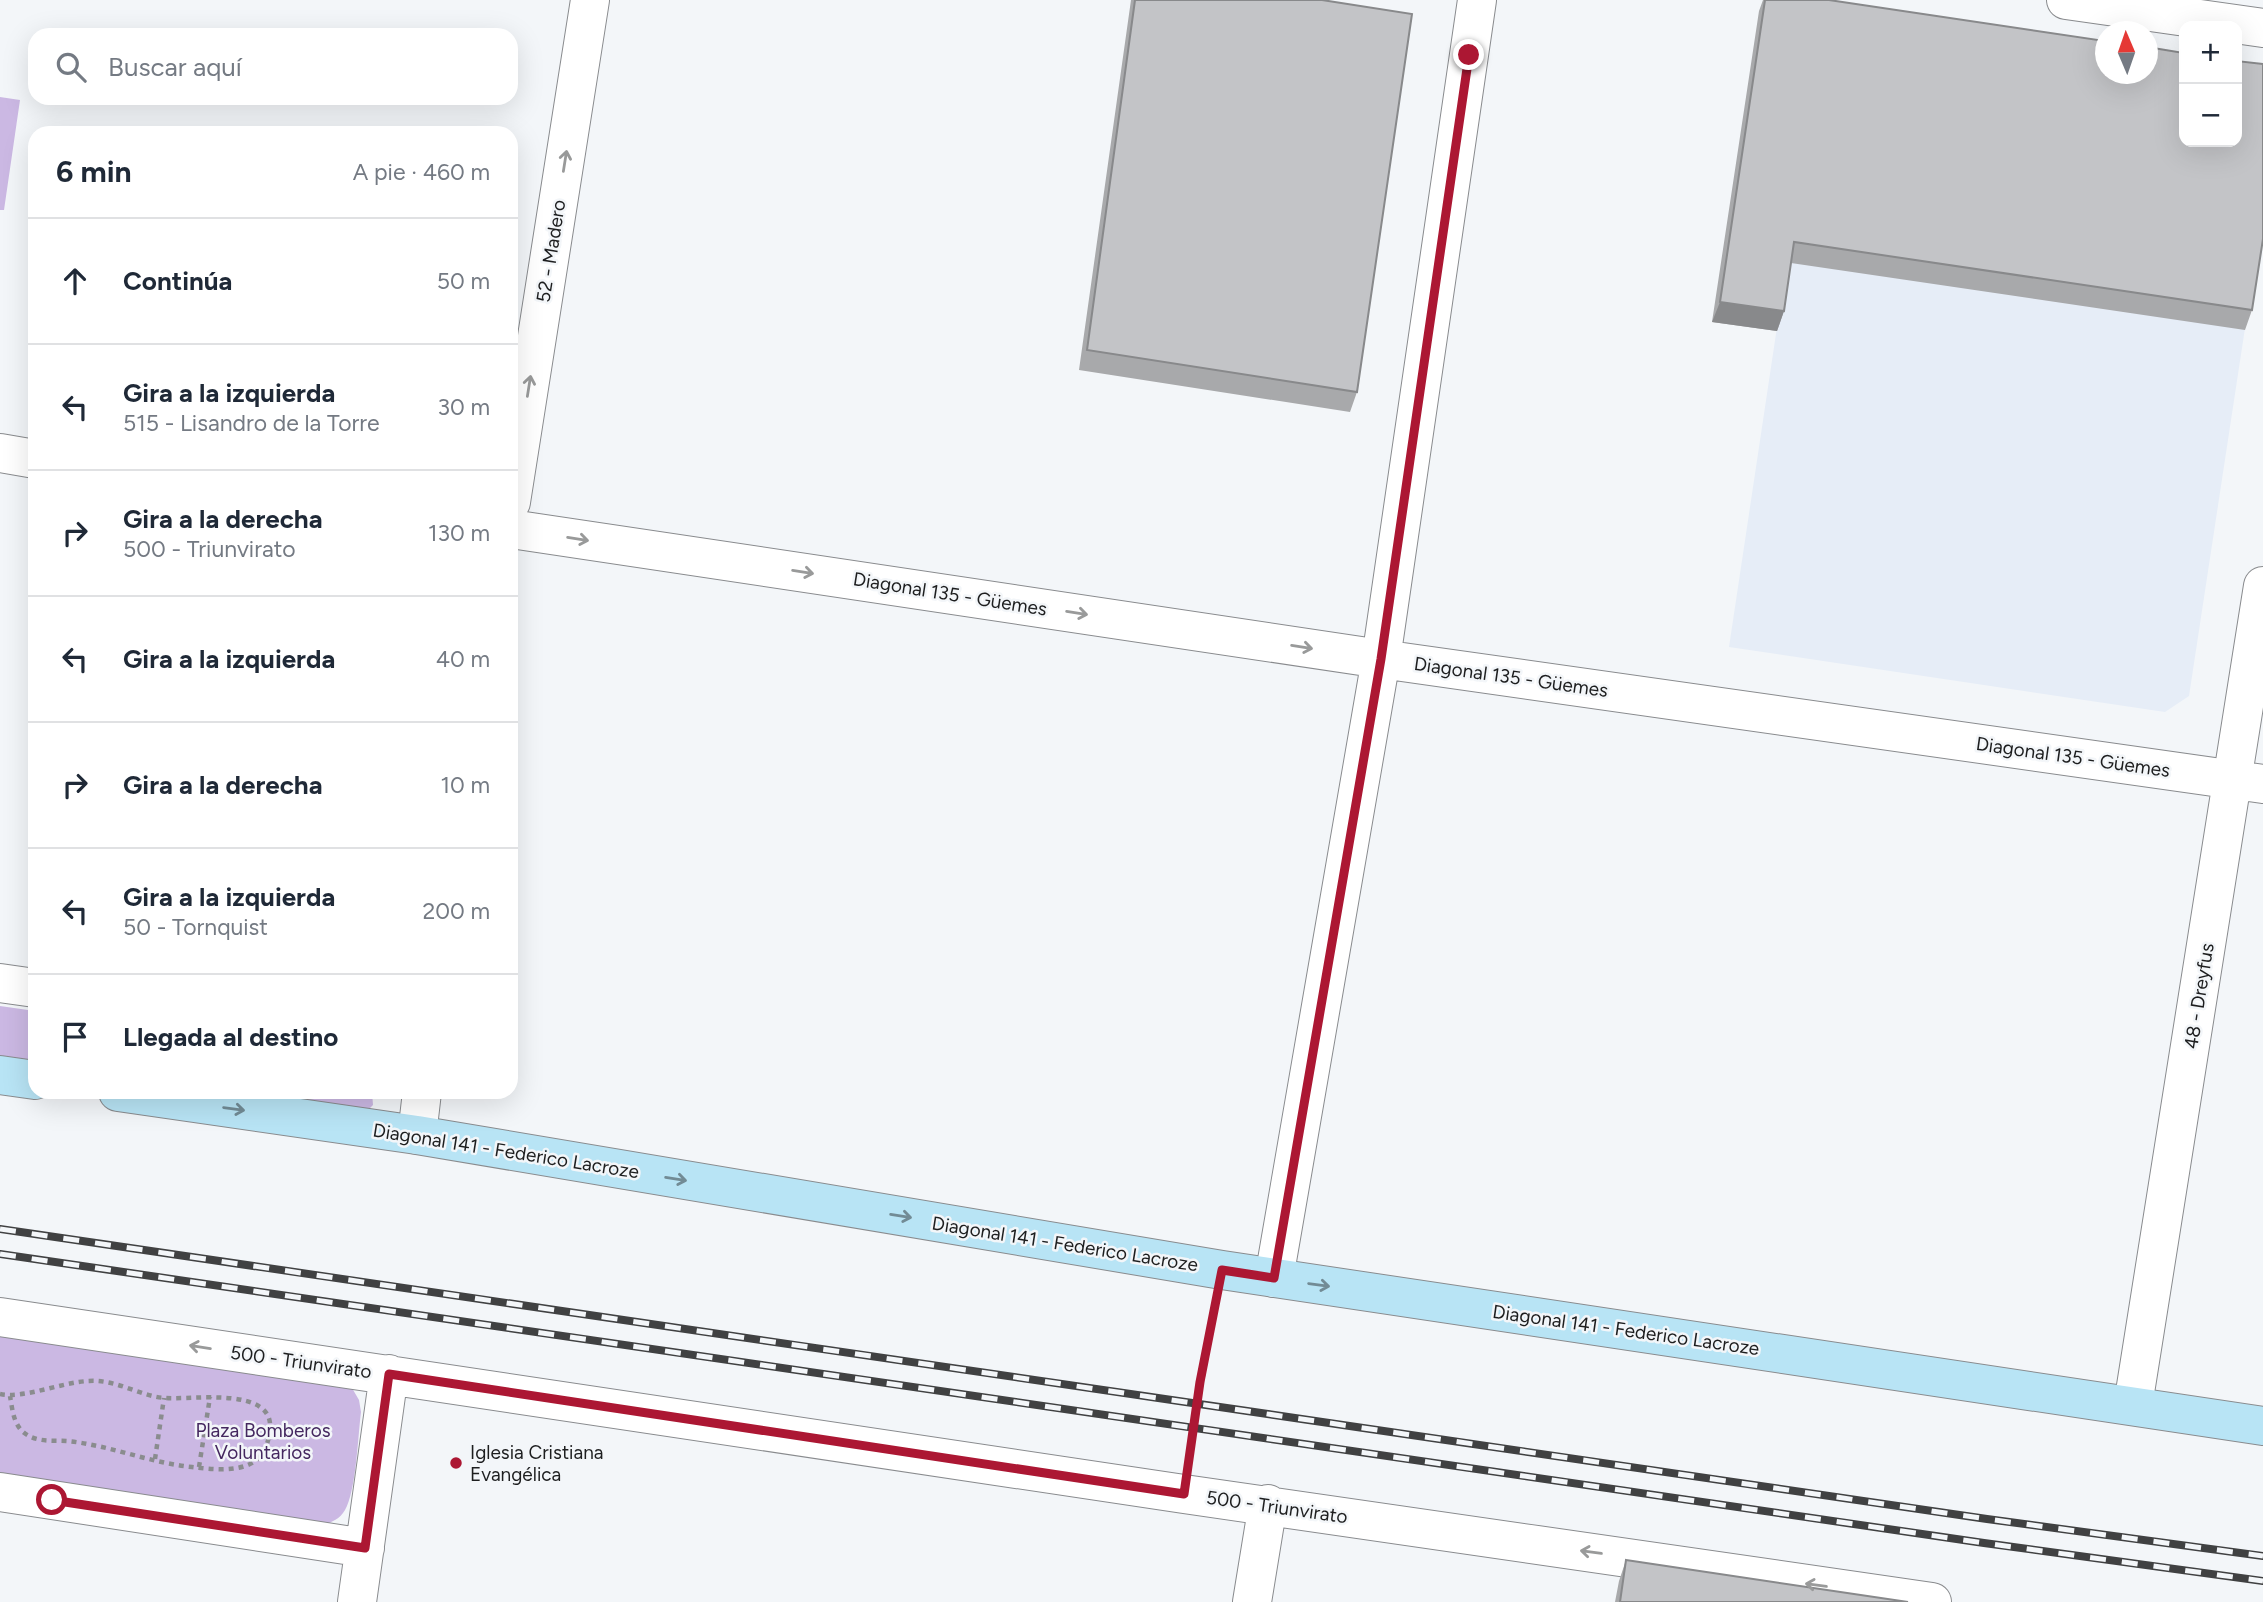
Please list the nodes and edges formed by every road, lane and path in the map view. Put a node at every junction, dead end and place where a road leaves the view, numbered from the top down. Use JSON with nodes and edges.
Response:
{"nodes":[{"id":1,"x":590,"y":0,"type":"edge"},
{"id":2,"x":1477,"y":0,"type":"edge"},
{"id":3,"x":2066,"y":0,"type":"edge"},
{"id":4,"x":2263,"y":28,"type":"edge"},
{"id":5,"x":0,"y":453,"type":"edge"},
{"id":6,"x":28,"y":458,"type":"edge"},
{"id":7,"x":518,"y":458,"type":"edge"},
{"id":8,"x":518,"y":530,"type":"edge"},
{"id":9,"x":2263,"y":586,"type":"edge"},
{"id":10,"x":1381,"y":659,"type":"junction"},
{"id":11,"x":2248,"y":782,"type":"edge"},
{"id":12,"x":0,"y":983,"type":"edge"},
{"id":13,"x":28,"y":987,"type":"edge"},
{"id":14,"x":0,"y":1075,"type":"edge"},
{"id":15,"x":28,"y":1079,"type":"edge"},
{"id":16,"x":167,"y":1099,"type":"edge"},
{"id":17,"x":421,"y":1099,"type":"edge"},
{"id":18,"x":417,"y":1135,"type":"junction"},
{"id":19,"x":1222,"y":1270,"type":"junction"},
{"id":20,"x":1274,"y":1278,"type":"junction"},
{"id":21,"x":0,"y":1317,"type":"edge"},
{"id":22,"x":389,"y":1374,"type":"junction"},
{"id":23,"x":0,"y":1394,"type":"edge"},
{"id":24,"x":10,"y":1396,"type":"junction"},
{"id":25,"x":164,"y":1398,"type":"junction"},
{"id":26,"x":210,"y":1398,"type":"junction"},
{"id":27,"x":2133,"y":1405,"type":"junction"},
{"id":28,"x":2263,"y":1426,"type":"edge"},
{"id":29,"x":155,"y":1459,"type":"junction"},
{"id":30,"x":199,"y":1467,"type":"junction"},
{"id":31,"x":0,"y":1492,"type":"edge"},
{"id":32,"x":1184,"y":1494,"type":"junction"},
{"id":33,"x":1268,"y":1504,"type":"junction"},
{"id":34,"x":365,"y":1548,"type":"junction"},
{"id":35,"x":357,"y":1602,"type":"edge"},
{"id":36,"x":1252,"y":1602,"type":"edge"},
{"id":37,"x":1932,"y":1602,"type":"edge"}],
"edges":[{"from":7,"to":1,"type":"street","name":"52 - Madero","one_way":true},
{"from":2,"to":10,"type":"street"},
{"from":3,"to":4,"type":"street"},
{"from":5,"to":6,"type":"street"},
{"from":8,"to":10,"type":"street","name":"Diagonal 135 - Güemes","one_way":true},
{"from":9,"to":11,"type":"street","name":"48 - Dreyfus"},
{"from":10,"to":11,"type":"street","name":"Diagonal 135 - Güemes"},
{"from":10,"to":20,"type":"street"},
{"from":11,"to":27,"type":"street","name":"48 - Dreyfus"},
{"from":12,"to":13,"type":"street"},
{"from":14,"to":15,"type":"street"},
{"from":16,"to":18,"type":"street","name":"Diagonal 141 - Federico Lacroze","one_way":true},
{"from":17,"to":18,"type":"street"},
{"from":18,"to":19,"type":"street","name":"Diagonal 141 - Federico Lacroze","one_way":true},
{"from":19,"to":20,"type":"street","name":"Diagonal 141 - Federico Lacroze"},
{"from":19,"to":32,"type":"path"},
{"from":20,"to":27,"type":"street","name":"Diagonal 141 - Federico Lacroze","one_way":true},
{"from":22,"to":21,"type":"street","name":"500 - Triunvirato","one_way":true},
{"from":22,"to":32,"type":"street","name":"500 - Triunvirato"},
{"from":22,"to":34,"type":"street"},
{"from":23,"to":24,"type":"path"},
{"from":24,"to":25,"type":"path"},
{"from":24,"to":29,"type":"path"},
{"from":25,"to":26,"type":"path"},
{"from":25,"to":29,"type":"path"},
{"from":26,"to":30,"type":"path"},
{"from":26,"to":30,"type":"path"},
{"from":27,"to":28,"type":"street","name":"Diagonal 141 - Federico Lacroze"},
{"from":29,"to":30,"type":"path"},
{"from":31,"to":34,"type":"street"},
{"from":32,"to":33,"type":"street","name":"500 - Triunvirato"},
{"from":33,"to":36,"type":"street"},
{"from":37,"to":33,"type":"street","name":"500 - Triunvirato","one_way":true},
{"from":34,"to":35,"type":"street"}]}
